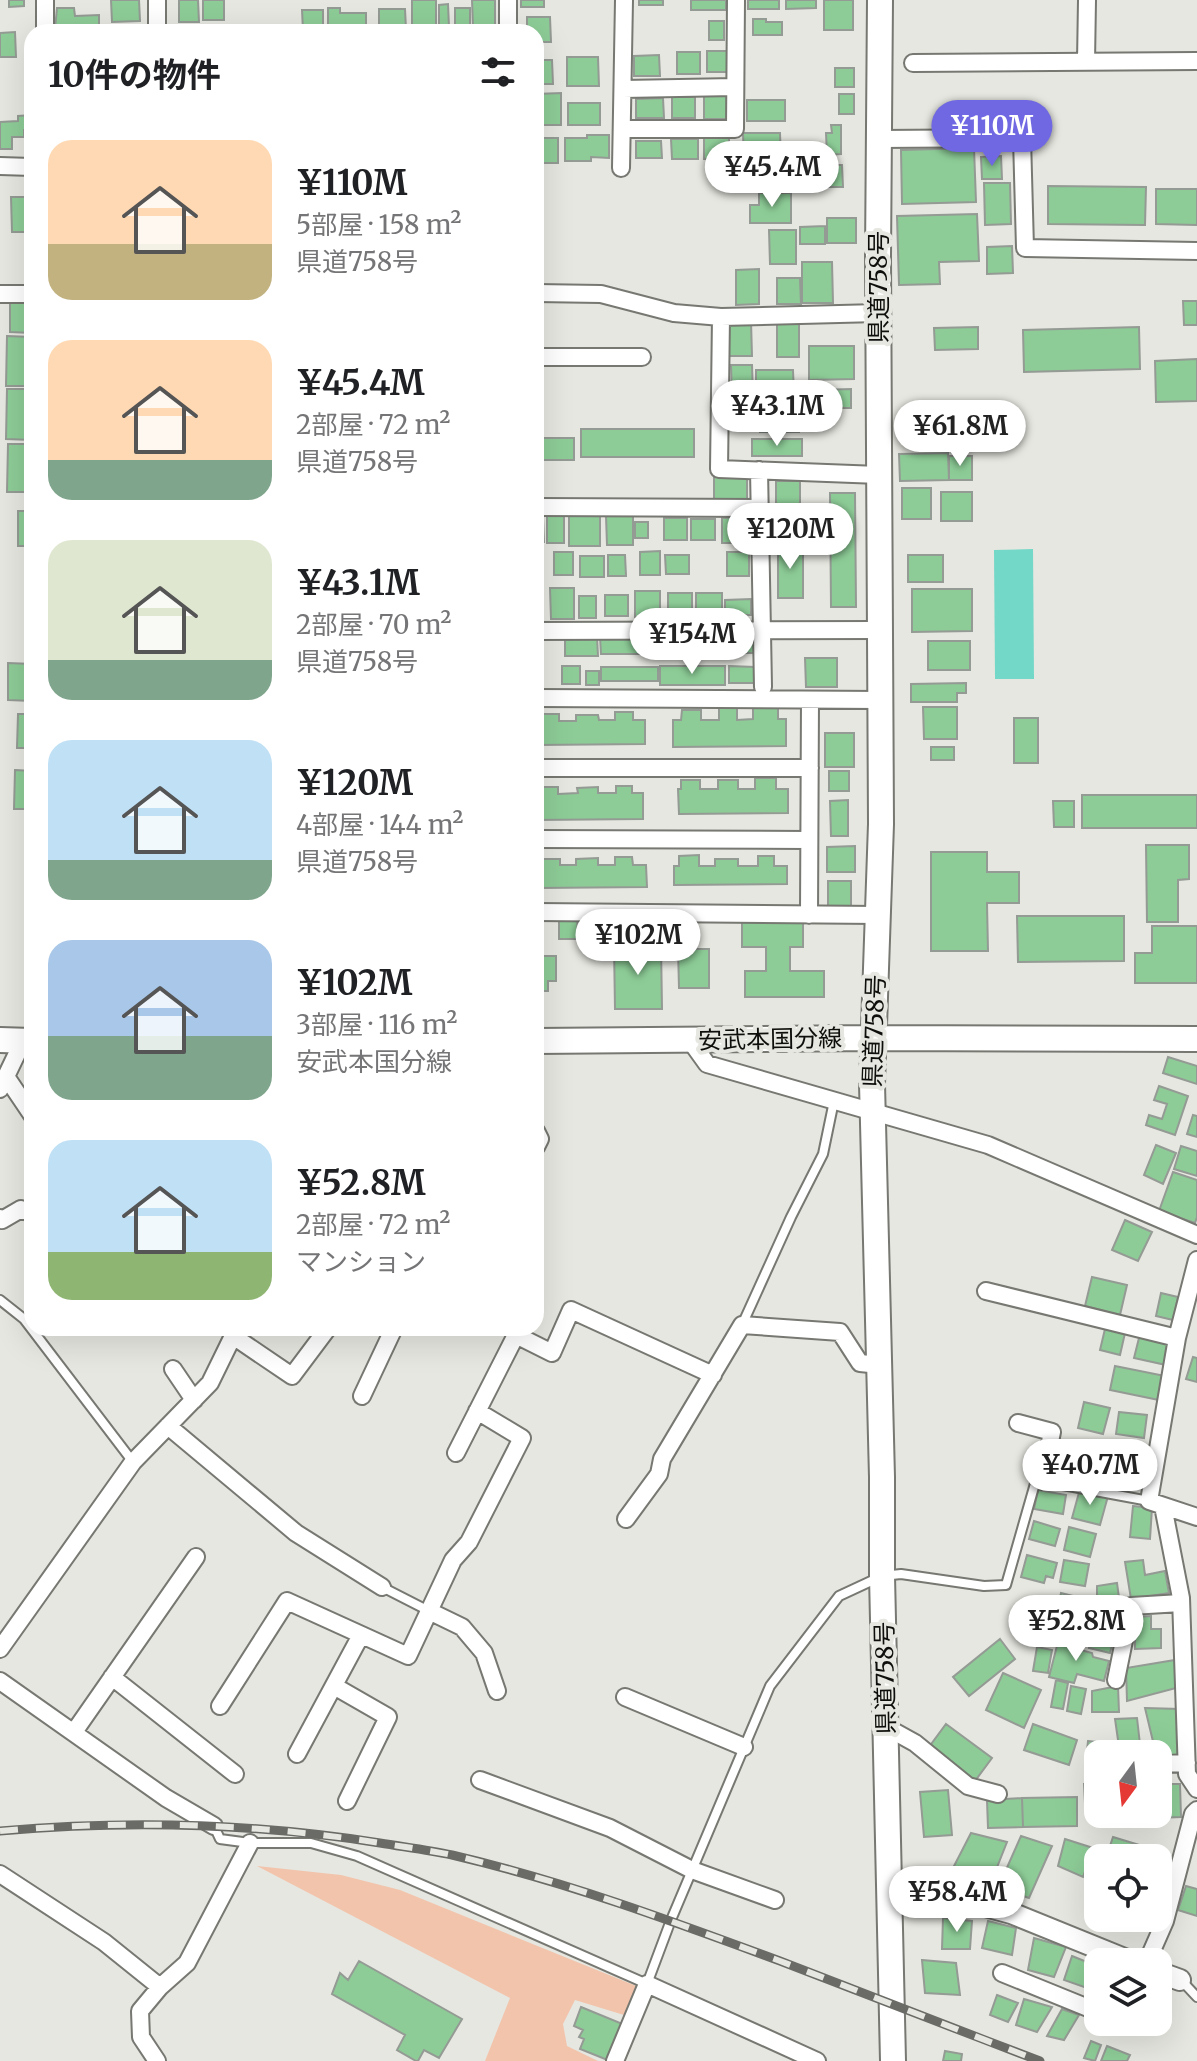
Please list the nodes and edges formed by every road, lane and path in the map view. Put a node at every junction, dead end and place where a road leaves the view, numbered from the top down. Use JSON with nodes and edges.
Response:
{"nodes":[{"id":1,"x":45,"y":0,"type":"edge"},
{"id":2,"x":157,"y":0,"type":"edge"},
{"id":3,"x":508,"y":0,"type":"edge"},
{"id":4,"x":624,"y":0,"type":"edge"},
{"id":5,"x":736,"y":0,"type":"edge"},
{"id":6,"x":880,"y":0,"type":"edge"},
{"id":7,"x":1087,"y":0,"type":"edge"},
{"id":8,"x":45,"y":24,"type":"edge"},
{"id":9,"x":157,"y":24,"type":"edge"},
{"id":10,"x":508,"y":24,"type":"edge"},
{"id":11,"x":1197,"y":61,"type":"edge"},
{"id":12,"x":1086,"y":62,"type":"junction"},
{"id":13,"x":913,"y":63,"type":"dead end"},
{"id":14,"x":735,"y":87,"type":"junction"},
{"id":15,"x":623,"y":89,"type":"junction"},
{"id":16,"x":622,"y":129,"type":"junction"},
{"id":17,"x":879,"y":139,"type":"junction"},
{"id":18,"x":0,"y":166,"type":"edge"},
{"id":19,"x":24,"y":167,"type":"edge"},
{"id":20,"x":621,"y":168,"type":"dead end"},
{"id":21,"x":1197,"y":251,"type":"edge"},
{"id":22,"x":544,"y":293,"type":"edge"},
{"id":23,"x":0,"y":294,"type":"edge"},
{"id":24,"x":24,"y":294,"type":"edge"},
{"id":25,"x":878,"y":313,"type":"junction"},
{"id":26,"x":721,"y":317,"type":"junction"},
{"id":27,"x":544,"y":357,"type":"edge"},
{"id":28,"x":642,"y":357,"type":"dead end"},
{"id":29,"x":759,"y":470,"type":"junction"},
{"id":30,"x":879,"y":475,"type":"junction"},
{"id":31,"x":544,"y":507,"type":"edge"},
{"id":32,"x":760,"y":508,"type":"junction"},
{"id":33,"x":762,"y":630,"type":"junction"},
{"id":34,"x":880,"y":630,"type":"junction"},
{"id":35,"x":544,"y":631,"type":"edge"},
{"id":36,"x":763,"y":687,"type":"dead end"},
{"id":37,"x":544,"y":698,"type":"edge"},
{"id":38,"x":810,"y":700,"type":"junction"},
{"id":39,"x":880,"y":700,"type":"junction"},
{"id":40,"x":544,"y":768,"type":"edge"},
{"id":41,"x":810,"y":768,"type":"junction"},
{"id":42,"x":544,"y":839,"type":"edge"},
{"id":43,"x":809,"y":840,"type":"junction"},
{"id":44,"x":544,"y":912,"type":"edge"},
{"id":45,"x":809,"y":915,"type":"junction"},
{"id":46,"x":878,"y":915,"type":"junction"},
{"id":47,"x":874,"y":1038,"type":"junction"},
{"id":48,"x":689,"y":1039,"type":"junction"},
{"id":49,"x":1197,"y":1039,"type":"edge"},
{"id":50,"x":18,"y":1041,"type":"edge"},
{"id":51,"x":544,"y":1041,"type":"edge"},
{"id":52,"x":3,"y":1084,"type":"edge"},
{"id":53,"x":834,"y":1101,"type":"junction"},
{"id":54,"x":24,"y":1106,"type":"edge"},
{"id":55,"x":873,"y":1113,"type":"junction"},
{"id":56,"x":24,"y":1210,"type":"edge"},
{"id":57,"x":0,"y":1218,"type":"edge"},
{"id":58,"x":1197,"y":1235,"type":"edge"},
{"id":59,"x":1197,"y":1260,"type":"edge"},
{"id":60,"x":986,"y":1291,"type":"dead end"},
{"id":61,"x":0,"y":1300,"type":"edge"},
{"id":62,"x":24,"y":1319,"type":"edge"},
{"id":63,"x":742,"y":1325,"type":"junction"},
{"id":64,"x":37,"y":1336,"type":"edge"},
{"id":65,"x":232,"y":1336,"type":"edge"},
{"id":66,"x":239,"y":1336,"type":"edge"},
{"id":67,"x":322,"y":1336,"type":"edge"},
{"id":68,"x":390,"y":1336,"type":"edge"},
{"id":69,"x":515,"y":1336,"type":"edge"},
{"id":70,"x":518,"y":1336,"type":"edge"},
{"id":71,"x":1177,"y":1338,"type":"junction"},
{"id":72,"x":880,"y":1365,"type":"junction"},
{"id":73,"x":173,"y":1369,"type":"dead end"},
{"id":74,"x":713,"y":1375,"type":"junction"},
{"id":75,"x":362,"y":1396,"type":"dead end"},
{"id":76,"x":194,"y":1400,"type":"junction"},
{"id":77,"x":477,"y":1411,"type":"junction"},
{"id":78,"x":1018,"y":1423,"type":"dead end"},
{"id":79,"x":168,"y":1426,"type":"junction"},
{"id":80,"x":456,"y":1453,"type":"dead end"},
{"id":81,"x":133,"y":1462,"type":"junction"},
{"id":82,"x":1042,"y":1481,"type":"junction"},
{"id":83,"x":1156,"y":1503,"type":"junction"},
{"id":84,"x":1197,"y":1517,"type":"edge"},
{"id":85,"x":626,"y":1519,"type":"dead end"},
{"id":86,"x":196,"y":1557,"type":"dead end"},
{"id":87,"x":882,"y":1576,"type":"junction"},
{"id":88,"x":382,"y":1587,"type":"joint"},
{"id":89,"x":1181,"y":1603,"type":"junction"},
{"id":90,"x":429,"y":1611,"type":"junction"},
{"id":91,"x":361,"y":1635,"type":"junction"},
{"id":92,"x":0,"y":1649,"type":"edge"},
{"id":93,"x":112,"y":1677,"type":"junction"},
{"id":94,"x":1116,"y":1680,"type":"dead end"},
{"id":95,"x":0,"y":1681,"type":"edge"},
{"id":96,"x":334,"y":1686,"type":"junction"},
{"id":97,"x":497,"y":1691,"type":"dead end"},
{"id":98,"x":625,"y":1697,"type":"dead end"},
{"id":99,"x":220,"y":1706,"type":"dead end"},
{"id":100,"x":886,"y":1727,"type":"junction"},
{"id":101,"x":74,"y":1732,"type":"junction"},
{"id":102,"x":744,"y":1747,"type":"junction"},
{"id":103,"x":297,"y":1754,"type":"dead end"},
{"id":104,"x":1187,"y":1763,"type":"junction"},
{"id":105,"x":1172,"y":1764,"type":"edge"},
{"id":106,"x":235,"y":1774,"type":"dead end"},
{"id":107,"x":480,"y":1780,"type":"dead end"},
{"id":108,"x":1197,"y":1789,"type":"edge"},
{"id":109,"x":998,"y":1794,"type":"dead end"},
{"id":110,"x":347,"y":1801,"type":"dead end"},
{"id":111,"x":1197,"y":1810,"type":"edge"},
{"id":112,"x":214,"y":1826,"type":"joint"},
{"id":113,"x":250,"y":1843,"type":"junction"},
{"id":114,"x":692,"y":1870,"type":"junction"},
{"id":115,"x":0,"y":1874,"type":"edge"},
{"id":116,"x":890,"y":1893,"type":"junction"},
{"id":117,"x":775,"y":1900,"type":"dead end"},
{"id":118,"x":1096,"y":1948,"type":"edge"},
{"id":119,"x":1153,"y":1948,"type":"edge"},
{"id":120,"x":1002,"y":1973,"type":"dead end"},
{"id":121,"x":1189,"y":1983,"type":"edge"},
{"id":122,"x":647,"y":1984,"type":"junction"},
{"id":123,"x":160,"y":1987,"type":"junction"},
{"id":124,"x":1197,"y":1997,"type":"edge"},
{"id":125,"x":1084,"y":2006,"type":"edge"},
{"id":126,"x":157,"y":2061,"type":"edge"},
{"id":127,"x":615,"y":2061,"type":"edge"},
{"id":128,"x":817,"y":2061,"type":"edge"},
{"id":129,"x":893,"y":2061,"type":"edge"}],
"edges":[{"from":1,"to":8,"type":"street"},
{"from":2,"to":9,"type":"street"},
{"from":3,"to":10,"type":"street"},
{"from":4,"to":15,"type":"street"},
{"from":5,"to":14,"type":"street"},
{"from":6,"to":17,"type":"main road","name":"県道758号"},
{"from":7,"to":12,"type":"street"},
{"from":11,"to":12,"type":"street"},
{"from":12,"to":13,"type":"street"},
{"from":14,"to":15,"type":"street"},
{"from":14,"to":16,"type":"street"},
{"from":15,"to":16,"type":"street"},
{"from":16,"to":20,"type":"street"},
{"from":17,"to":21,"type":"street"},
{"from":17,"to":25,"type":"main road","name":"県道758号"},
{"from":18,"to":19,"type":"street"},
{"from":22,"to":26,"type":"street"},
{"from":23,"to":24,"type":"street"},
{"from":25,"to":26,"type":"street"},
{"from":25,"to":30,"type":"main road","name":"県道758号"},
{"from":26,"to":29,"type":"street"},
{"from":27,"to":28,"type":"street"},
{"from":29,"to":30,"type":"street"},
{"from":29,"to":32,"type":"street"},
{"from":30,"to":34,"type":"main road","name":"県道758号"},
{"from":31,"to":32,"type":"street"},
{"from":32,"to":33,"type":"street"},
{"from":33,"to":34,"type":"street"},
{"from":33,"to":35,"type":"street"},
{"from":33,"to":36,"type":"street"},
{"from":34,"to":39,"type":"main road","name":"県道758号"},
{"from":37,"to":38,"type":"street"},
{"from":38,"to":39,"type":"street"},
{"from":38,"to":41,"type":"street"},
{"from":39,"to":46,"type":"main road","name":"県道758号"},
{"from":40,"to":41,"type":"street"},
{"from":41,"to":43,"type":"street"},
{"from":42,"to":43,"type":"street"},
{"from":43,"to":45,"type":"street"},
{"from":44,"to":45,"type":"street"},
{"from":45,"to":46,"type":"street"},
{"from":46,"to":47,"type":"main road","name":"県道758号"},
{"from":47,"to":48,"type":"main road","name":"安武本国分線"},
{"from":47,"to":49,"type":"main road","name":"安武本国分線"},
{"from":47,"to":55,"type":"main road","name":"県道758号"},
{"from":48,"to":51,"type":"main road","name":"安武本国分線"},
{"from":48,"to":53,"type":"street"},
{"from":50,"to":52,"type":"street"},
{"from":52,"to":54,"type":"street"},
{"from":53,"to":55,"type":"street"},
{"from":53,"to":63,"type":"lane"},
{"from":55,"to":58,"type":"street"},
{"from":55,"to":72,"type":"main road","name":"県道758号"},
{"from":56,"to":57,"type":"street"},
{"from":59,"to":71,"type":"street"},
{"from":60,"to":71,"type":"street"},
{"from":61,"to":62,"type":"lane"},
{"from":63,"to":72,"type":"street"},
{"from":63,"to":74,"type":"street"},
{"from":64,"to":81,"type":"lane"},
{"from":65,"to":76,"type":"street"},
{"from":66,"to":67,"type":"street"},
{"from":68,"to":75,"type":"street"},
{"from":69,"to":77,"type":"street"},
{"from":70,"to":74,"type":"street"},
{"from":71,"to":83,"type":"street"},
{"from":72,"to":87,"type":"main road","name":"県道758号"},
{"from":73,"to":76,"type":"street"},
{"from":74,"to":85,"type":"street"},
{"from":76,"to":79,"type":"street"},
{"from":77,"to":80,"type":"street"},
{"from":77,"to":90,"type":"street"},
{"from":78,"to":82,"type":"street"},
{"from":79,"to":81,"type":"street"},
{"from":79,"to":88,"type":"street"},
{"from":81,"to":92,"type":"street"},
{"from":82,"to":83,"type":"lane"},
{"from":82,"to":87,"type":"lane"},
{"from":83,"to":84,"type":"street"},
{"from":83,"to":89,"type":"street"},
{"from":86,"to":93,"type":"street"},
{"from":87,"to":100,"type":"main road","name":"県道758号"},
{"from":87,"to":102,"type":"lane"},
{"from":88,"to":90,"type":"lane"},
{"from":89,"to":94,"type":"street"},
{"from":89,"to":104,"type":"street"},
{"from":90,"to":91,"type":"street"},
{"from":90,"to":97,"type":"street"},
{"from":91,"to":96,"type":"street"},
{"from":91,"to":99,"type":"street"},
{"from":93,"to":101,"type":"street"},
{"from":93,"to":106,"type":"street"},
{"from":95,"to":101,"type":"street"},
{"from":96,"to":103,"type":"street"},
{"from":96,"to":110,"type":"street"},
{"from":98,"to":102,"type":"street"},
{"from":100,"to":109,"type":"street"},
{"from":100,"to":116,"type":"main road","name":"県道758号"},
{"from":101,"to":112,"type":"street"},
{"from":102,"to":114,"type":"lane"},
{"from":104,"to":105,"type":"street"},
{"from":104,"to":108,"type":"street"},
{"from":107,"to":114,"type":"street"},
{"from":111,"to":119,"type":"street"},
{"from":112,"to":113,"type":"lane"},
{"from":113,"to":122,"type":"lane"},
{"from":113,"to":123,"type":"street"},
{"from":114,"to":117,"type":"street"},
{"from":114,"to":122,"type":"lane"},
{"from":115,"to":123,"type":"street"},
{"from":116,"to":118,"type":"street"},
{"from":116,"to":129,"type":"main road","name":"県道758号"},
{"from":120,"to":125,"type":"street"},
{"from":121,"to":124,"type":"lane"},
{"from":122,"to":127,"type":"street"},
{"from":122,"to":128,"type":"street"},
{"from":123,"to":126,"type":"street"}]}
